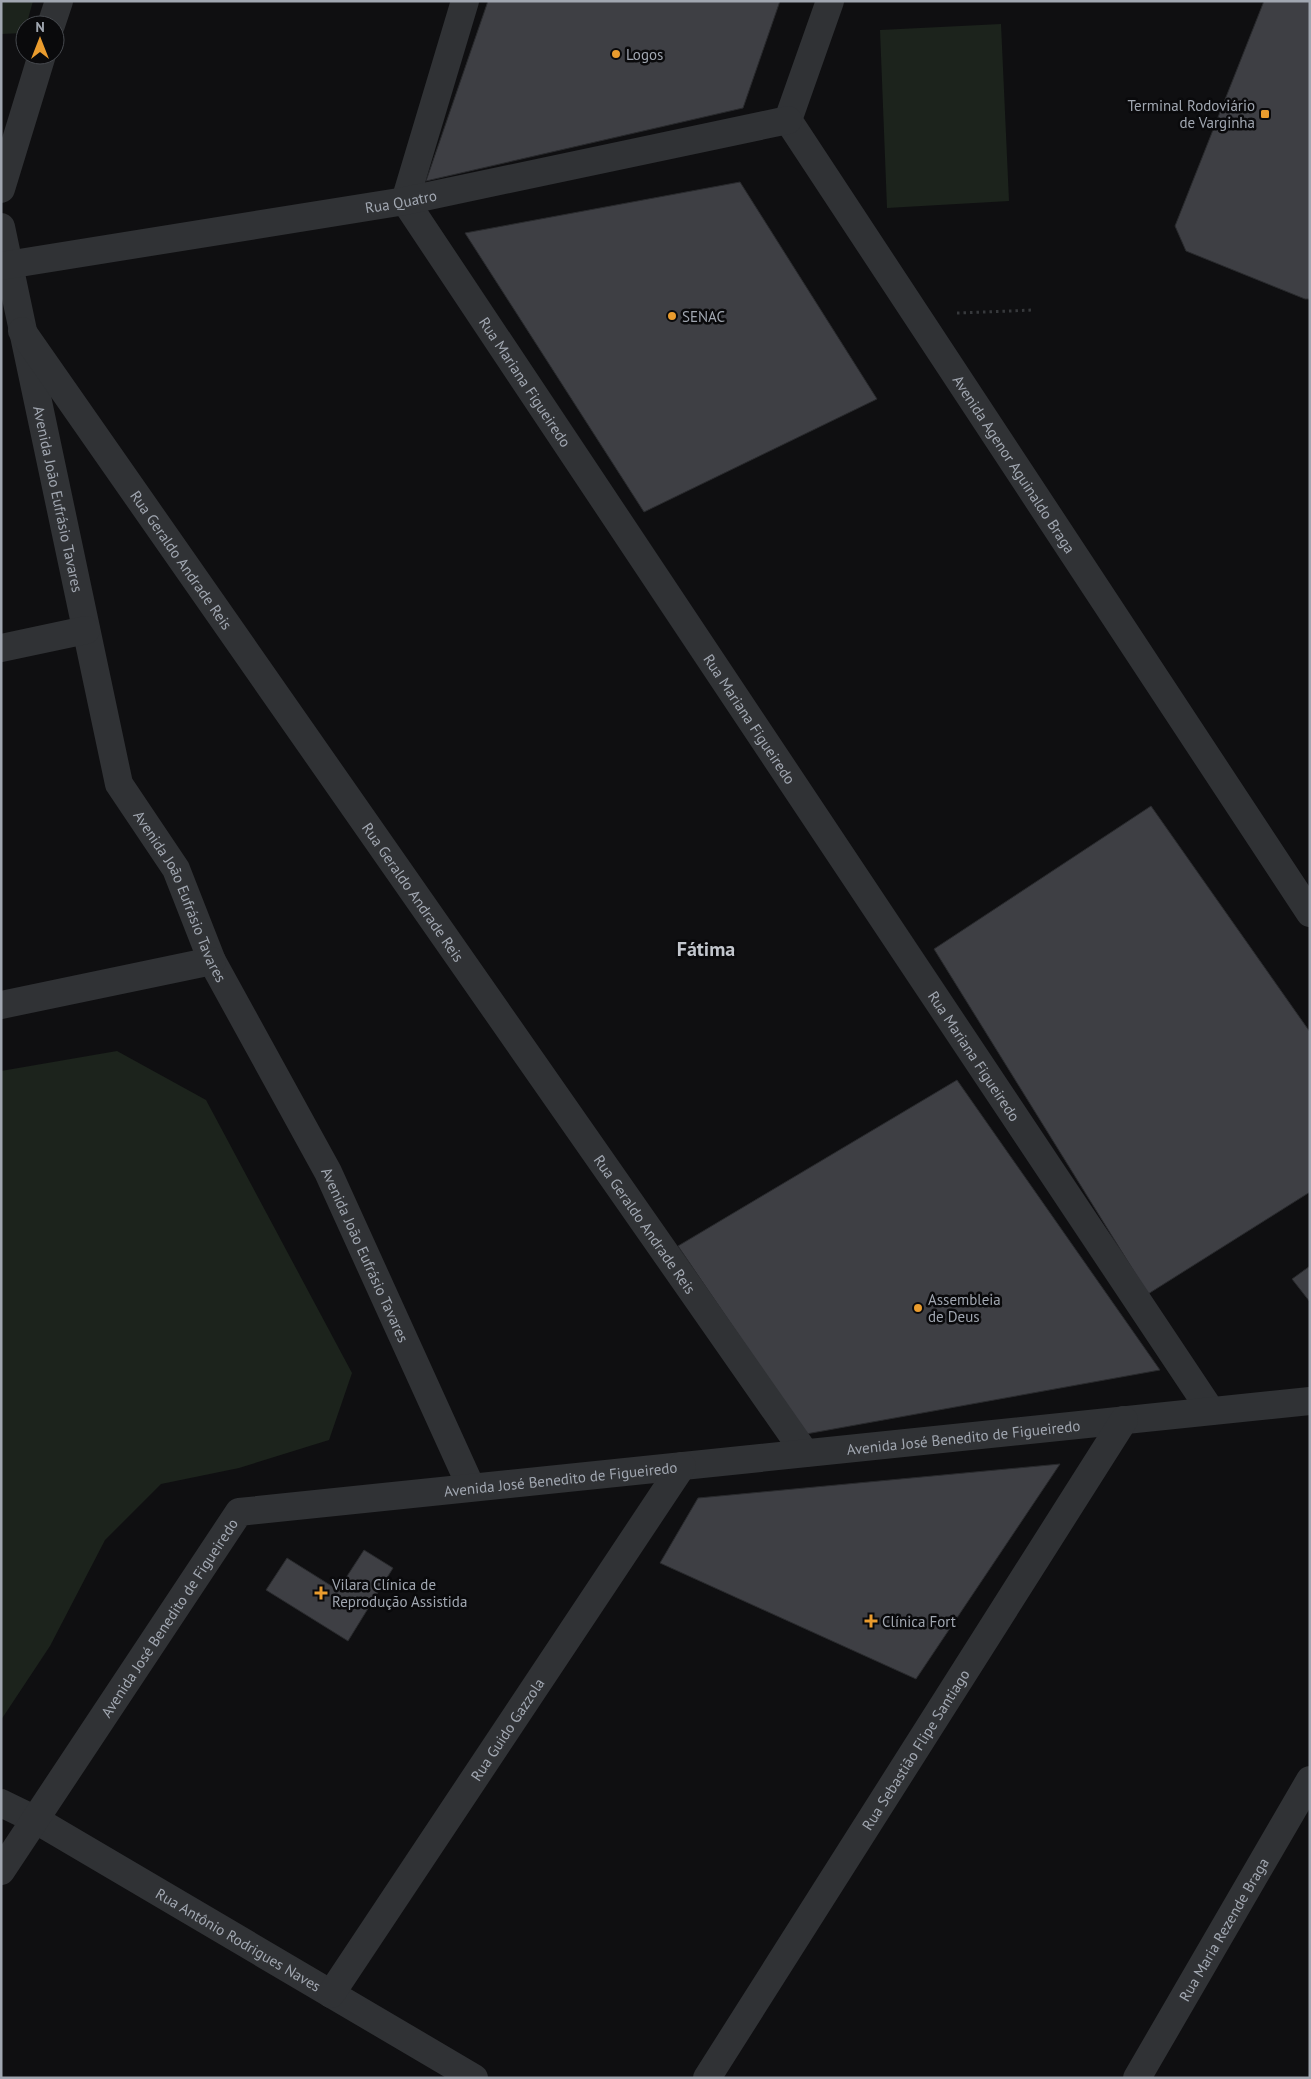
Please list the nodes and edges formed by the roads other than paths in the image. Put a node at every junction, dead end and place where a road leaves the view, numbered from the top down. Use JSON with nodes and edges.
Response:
{"nodes":[{"id":1,"x":58,"y":1,"type":"edge"},
{"id":2,"x":465,"y":1,"type":"edge"},
{"id":3,"x":830,"y":1,"type":"edge"},
{"id":4,"x":54,"y":15,"type":"edge"},
{"id":5,"x":39,"y":65,"type":"edge"},
{"id":6,"x":788,"y":120,"type":"junction"},
{"id":7,"x":1,"y":189,"type":"edge"},
{"id":8,"x":405,"y":201,"type":"junction"},
{"id":9,"x":1,"y":227,"type":"edge"},
{"id":10,"x":6,"y":265,"type":"edge"},
{"id":11,"x":22,"y":332,"type":"junction"},
{"id":12,"x":86,"y":630,"type":"junction"},
{"id":13,"x":1,"y":648,"type":"edge"},
{"id":14,"x":1310,"y":913,"type":"edge"},
{"id":15,"x":212,"y":961,"type":"junction"},
{"id":16,"x":1,"y":1005,"type":"edge"},
{"id":17,"x":1310,"y":1401,"type":"edge"},
{"id":18,"x":1211,"y":1411,"type":"junction"},
{"id":19,"x":1124,"y":1420,"type":"junction"},
{"id":20,"x":805,"y":1453,"type":"junction"},
{"id":21,"x":682,"y":1466,"type":"junction"},
{"id":22,"x":471,"y":1487,"type":"junction"},
{"id":23,"x":1310,"y":1780,"type":"edge"},
{"id":24,"x":1,"y":1803,"type":"edge"},
{"id":25,"x":36,"y":1820,"type":"junction"},
{"id":26,"x":1,"y":1871,"type":"edge"},
{"id":27,"x":331,"y":1994,"type":"junction"},
{"id":28,"x":474,"y":2078,"type":"edge"},
{"id":29,"x":706,"y":2078,"type":"edge"},
{"id":30,"x":1137,"y":2078,"type":"edge"}],
"edges":[{"from":1,"to":4,"type":"street"},
{"from":2,"to":8,"type":"street"},
{"from":3,"to":6,"type":"street"},
{"from":5,"to":7,"type":"street"},
{"from":6,"to":8,"type":"street","name":"Rua Quatro"},
{"from":6,"to":14,"type":"street","name":"Avenida Agenor Aguinaldo Braga"},
{"from":8,"to":10,"type":"street","name":"Rua Quatro"},
{"from":8,"to":18,"type":"street","name":"Rua Mariana Figueiredo"},
{"from":9,"to":10,"type":"street","name":"Avenida João Eufrásio Tavares"},
{"from":10,"to":11,"type":"street","name":"Avenida João Eufrásio Tavares"},
{"from":11,"to":12,"type":"street","name":"Avenida João Eufrásio Tavares"},
{"from":11,"to":20,"type":"street","name":"Rua Geraldo Andrade Reis"},
{"from":12,"to":13,"type":"street"},
{"from":12,"to":15,"type":"street","name":"Avenida João Eufrásio Tavares"},
{"from":15,"to":16,"type":"street"},
{"from":15,"to":22,"type":"street","name":"Avenida João Eufrásio Tavares"},
{"from":17,"to":18,"type":"street","name":"Avenida José Benedito de Figueiredo"},
{"from":18,"to":19,"type":"street","name":"Avenida José Benedito de Figueiredo"},
{"from":19,"to":20,"type":"street","name":"Avenida José Benedito de Figueiredo"},
{"from":19,"to":29,"type":"street","name":"Rua Sebastião Flipe Santiago"},
{"from":20,"to":21,"type":"street","name":"Avenida José Benedito de Figueiredo"},
{"from":21,"to":22,"type":"street","name":"Avenida José Benedito de Figueiredo"},
{"from":21,"to":27,"type":"street","name":"Rua Guido Gazzola"},
{"from":22,"to":25,"type":"street","name":"Avenida José Benedito de Figueiredo"},
{"from":23,"to":30,"type":"street","name":"Rua Maria Rezende Braga"},
{"from":24,"to":25,"type":"street","name":"Rua Antônio Rodrigues Naves"},
{"from":25,"to":26,"type":"street","name":"Avenida José Benedito de Figueiredo"},
{"from":25,"to":27,"type":"street","name":"Rua Antônio Rodrigues Naves"},
{"from":27,"to":28,"type":"street","name":"Rua Antônio Rodrigues Naves"}]}
